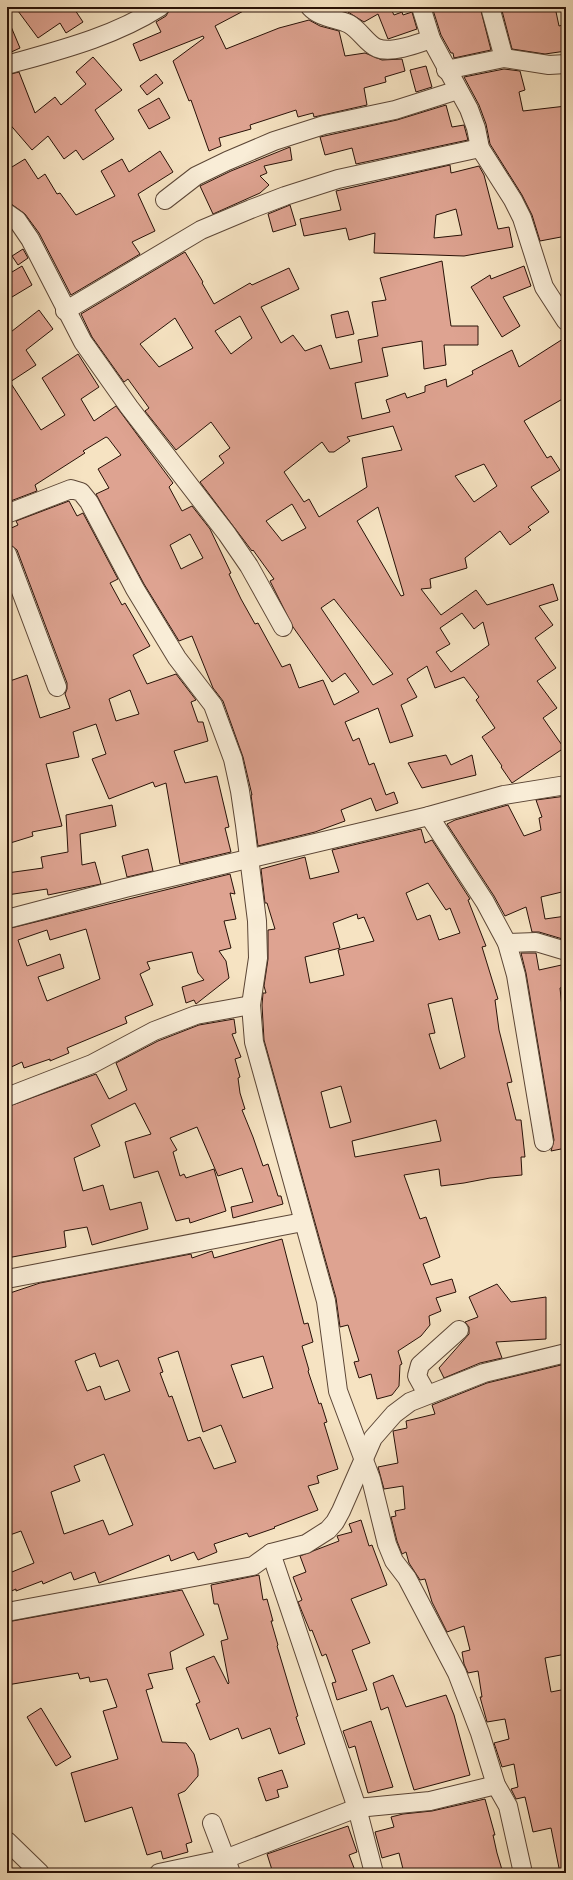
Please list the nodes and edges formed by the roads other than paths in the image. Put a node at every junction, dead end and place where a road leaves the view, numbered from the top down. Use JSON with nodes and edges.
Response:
{"nodes":[{"id":1,"x":160,"y":7,"type":"edge"},
{"id":2,"x":310,"y":7,"type":"edge"},
{"id":3,"x":421,"y":7,"type":"edge"},
{"id":4,"x":490,"y":7,"type":"edge"},
{"id":5,"x":431,"y":39,"type":"junction"},
{"id":6,"x":504,"y":58,"type":"junction"},
{"id":7,"x":566,"y":64,"type":"edge"},
{"id":8,"x":7,"y":65,"type":"edge"},
{"id":9,"x":446,"y":70,"type":"junction"},
{"id":10,"x":458,"y":90,"type":"junction"},
{"id":11,"x":480,"y":148,"type":"junction"},
{"id":12,"x":165,"y":200,"type":"dead end"},
{"id":13,"x":7,"y":212,"type":"edge"},
{"id":14,"x":66,"y":311,"type":"junction"},
{"id":15,"x":566,"y":321,"type":"edge"},
{"id":16,"x":8,"y":513,"type":"edge"},
{"id":17,"x":7,"y":554,"type":"edge"},
{"id":18,"x":283,"y":627,"type":"dead end"},
{"id":19,"x":57,"y":687,"type":"dead end"},
{"id":20,"x":566,"y":785,"type":"edge"},
{"id":21,"x":429,"y":816,"type":"junction"},
{"id":22,"x":250,"y":858,"type":"junction"},
{"id":23,"x":7,"y":919,"type":"edge"},
{"id":24,"x":507,"y":943,"type":"junction"},
{"id":25,"x":566,"y":951,"type":"edge"},
{"id":26,"x":251,"y":1005,"type":"junction"},
{"id":27,"x":7,"y":1097,"type":"edge"},
{"id":28,"x":544,"y":1142,"type":"dead end"},
{"id":29,"x":304,"y":1222,"type":"junction"},
{"id":30,"x":7,"y":1279,"type":"edge"},
{"id":31,"x":459,"y":1330,"type":"dead end"},
{"id":32,"x":566,"y":1353,"type":"edge"},
{"id":33,"x":427,"y":1394,"type":"junction"},
{"id":34,"x":364,"y":1461,"type":"junction"},
{"id":35,"x":271,"y":1553,"type":"junction"},
{"id":36,"x":7,"y":1612,"type":"edge"},
{"id":37,"x":496,"y":1785,"type":"junction"},
{"id":38,"x":357,"y":1808,"type":"junction"},
{"id":39,"x":212,"y":1823,"type":"dead end"},
{"id":40,"x":7,"y":1840,"type":"edge"},
{"id":41,"x":228,"y":1866,"type":"edge"},
{"id":42,"x":40,"y":1873,"type":"edge"},
{"id":43,"x":159,"y":1873,"type":"edge"},
{"id":44,"x":374,"y":1873,"type":"edge"},
{"id":45,"x":523,"y":1873,"type":"edge"}],
"edges":[{"from":1,"to":8,"type":"street"},
{"from":2,"to":5,"type":"street"},
{"from":3,"to":5,"type":"street"},
{"from":4,"to":6,"type":"street"},
{"from":5,"to":9,"type":"street"},
{"from":6,"to":7,"type":"street"},
{"from":6,"to":9,"type":"street"},
{"from":9,"to":10,"type":"street"},
{"from":10,"to":11,"type":"street"},
{"from":10,"to":12,"type":"street"},
{"from":11,"to":14,"type":"street"},
{"from":11,"to":15,"type":"street"},
{"from":13,"to":14,"type":"street"},
{"from":14,"to":18,"type":"street"},
{"from":16,"to":22,"type":"street"},
{"from":17,"to":19,"type":"street"},
{"from":20,"to":21,"type":"street"},
{"from":21,"to":22,"type":"street"},
{"from":21,"to":24,"type":"street"},
{"from":22,"to":23,"type":"street"},
{"from":22,"to":26,"type":"street"},
{"from":24,"to":25,"type":"street"},
{"from":24,"to":28,"type":"street"},
{"from":26,"to":27,"type":"street"},
{"from":26,"to":29,"type":"street"},
{"from":29,"to":30,"type":"street"},
{"from":29,"to":34,"type":"street"},
{"from":31,"to":33,"type":"street"},
{"from":32,"to":33,"type":"street"},
{"from":33,"to":34,"type":"street"},
{"from":34,"to":35,"type":"street"},
{"from":34,"to":37,"type":"street"},
{"from":35,"to":36,"type":"street"},
{"from":35,"to":38,"type":"street"},
{"from":37,"to":38,"type":"street"},
{"from":37,"to":45,"type":"street"},
{"from":38,"to":41,"type":"street"},
{"from":38,"to":44,"type":"street"},
{"from":39,"to":41,"type":"street"},
{"from":40,"to":42,"type":"street"},
{"from":41,"to":43,"type":"street"}]}
